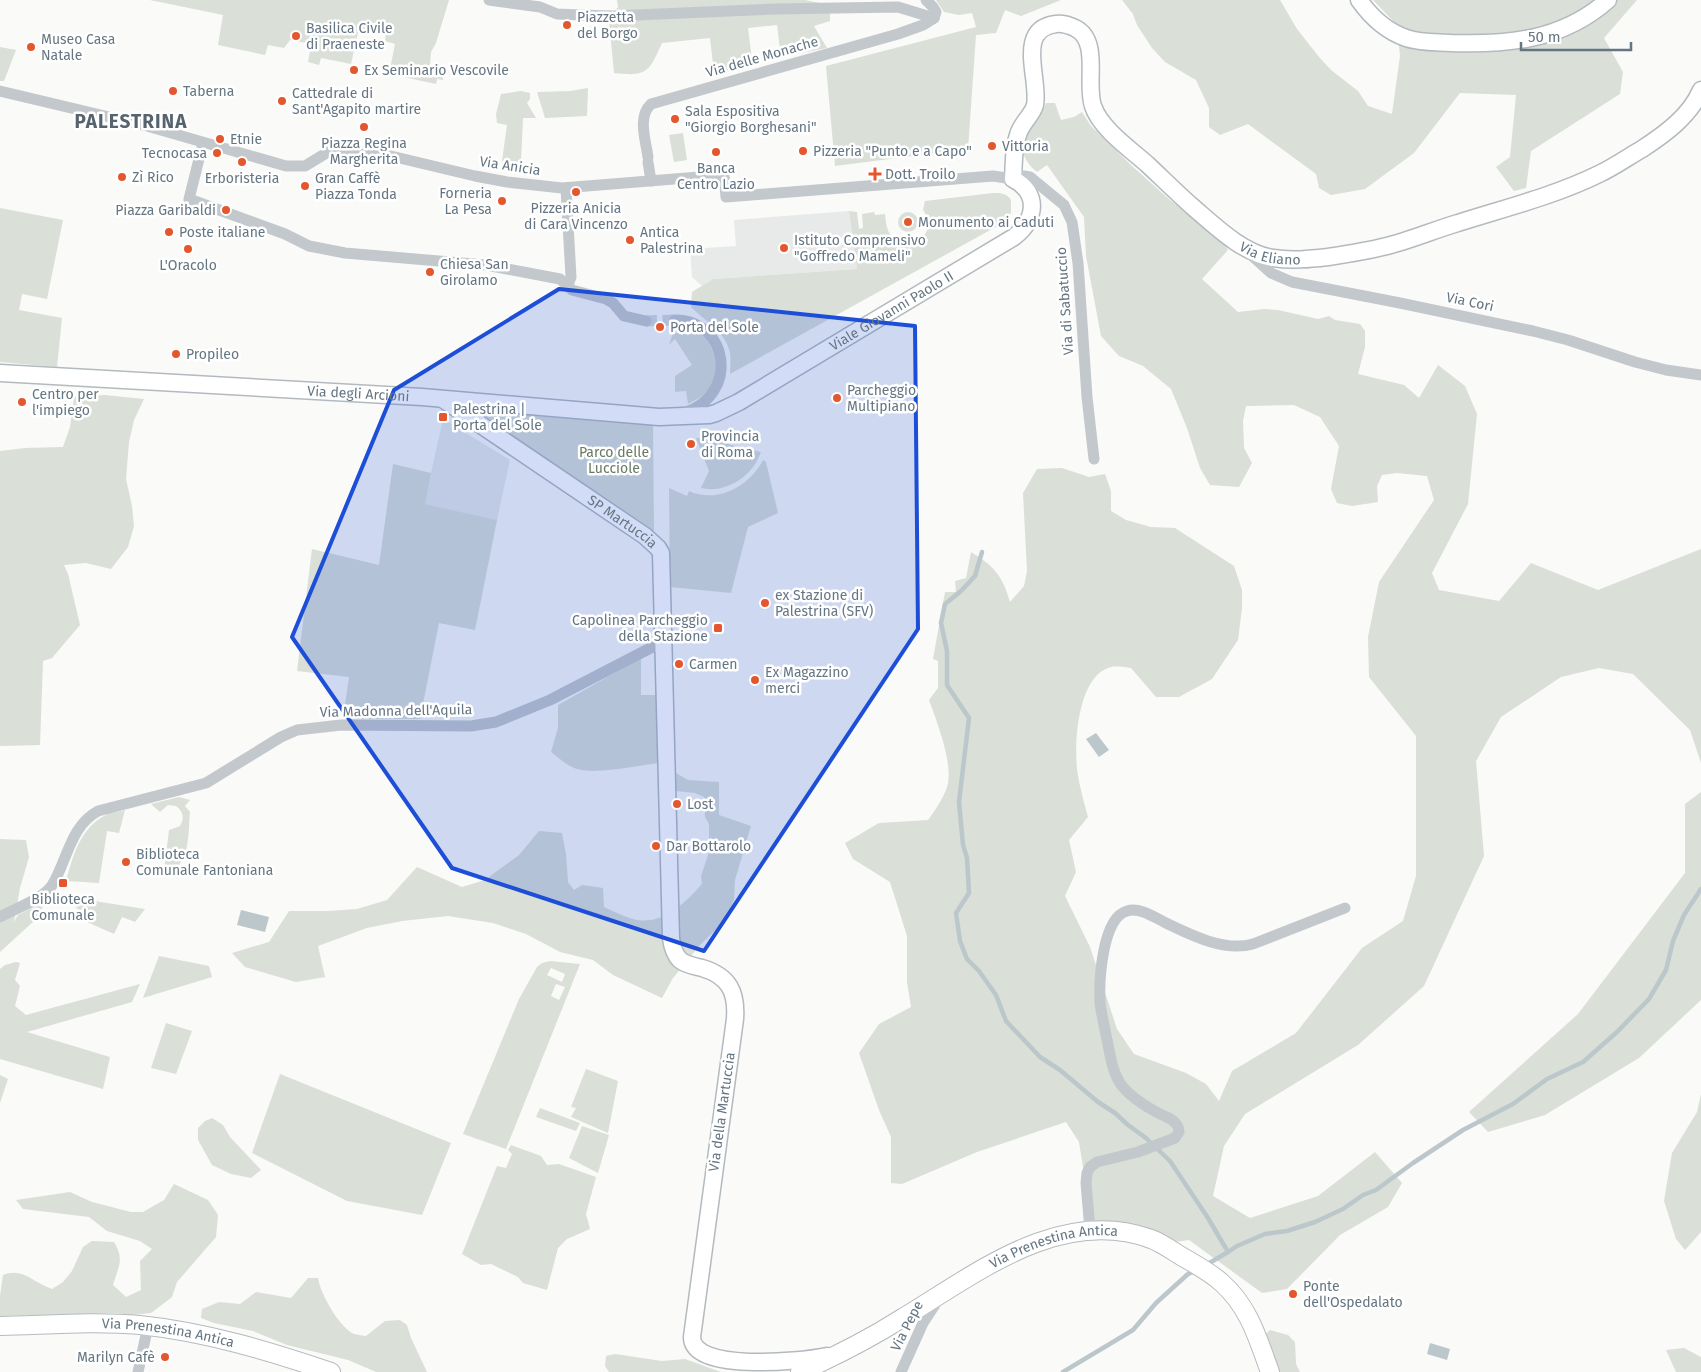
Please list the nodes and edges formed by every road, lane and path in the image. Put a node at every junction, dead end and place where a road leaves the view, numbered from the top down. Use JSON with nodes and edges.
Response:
{"nodes":[{"id":1,"x":489,"y":0,"type":"edge"},
{"id":2,"x":926,"y":0,"type":"edge"},
{"id":3,"x":1359,"y":0,"type":"edge"},
{"id":4,"x":1608,"y":0,"type":"edge"},
{"id":5,"x":934,"y":18,"type":"junction"},
{"id":6,"x":1701,"y":90,"type":"edge"},
{"id":7,"x":0,"y":91,"type":"edge"},
{"id":8,"x":204,"y":143,"type":"junction"},
{"id":9,"x":724,"y":175,"type":"joint"},
{"id":10,"x":651,"y":180,"type":"junction"},
{"id":11,"x":1018,"y":182,"type":"junction"},
{"id":12,"x":566,"y":188,"type":"junction"},
{"id":13,"x":1241,"y":246,"type":"junction"},
{"id":14,"x":568,"y":285,"type":"junction"},
{"id":15,"x":675,"y":320,"type":"tunnel mouth"},
{"id":16,"x":646,"y":321,"type":"tunnel mouth"},
{"id":17,"x":721,"y":371,"type":"junction"},
{"id":18,"x":0,"y":373,"type":"edge"},
{"id":19,"x":1701,"y":375,"type":"edge"},
{"id":20,"x":442,"y":399,"type":"junction"},
{"id":21,"x":739,"y":402,"type":"junction"},
{"id":22,"x":716,"y":413,"type":"joint"},
{"id":23,"x":675,"y":416,"type":"junction"},
{"id":24,"x":1094,"y":459,"type":"dead end"},
{"id":25,"x":664,"y":641,"type":"junction"},
{"id":26,"x":666,"y":752,"type":"joint"},
{"id":27,"x":1345,"y":908,"type":"dead end"},
{"id":28,"x":0,"y":917,"type":"edge"},
{"id":29,"x":1090,"y":1230,"type":"junction"},
{"id":30,"x":941,"y":1294,"type":"junction"},
{"id":31,"x":0,"y":1326,"type":"edge"},
{"id":32,"x":148,"y":1326,"type":"junction"},
{"id":33,"x":843,"y":1352,"type":"junction"},
{"id":34,"x":138,"y":1372,"type":"edge"},
{"id":35,"x":332,"y":1372,"type":"edge"},
{"id":36,"x":800,"y":1372,"type":"edge"},
{"id":37,"x":901,"y":1372,"type":"edge"},
{"id":38,"x":1270,"y":1372,"type":"edge"}],
"edges":[{"from":1,"to":5,"type":"street"},
{"from":2,"to":5,"type":"street"},
{"from":3,"to":4,"type":"street"},
{"from":5,"to":10,"type":"street","name":"Via delle Monache"},
{"from":6,"to":13,"type":"street","name":"Via Eliano"},
{"from":7,"to":8,"type":"street"},
{"from":8,"to":12,"type":"street","name":"Via Anicia"},
{"from":8,"to":14,"type":"street"},
{"from":9,"to":10,"type":"street","name":"Via Anicia"},
{"from":9,"to":11,"type":"street","name":"Via di Sabatuccio"},
{"from":10,"to":12,"type":"street","name":"Via Anicia"},
{"from":11,"to":13,"type":"street","name":"Via Eliano"},
{"from":11,"to":21,"type":"street","name":"Viale Giovanni Paolo II"},
{"from":11,"to":24,"type":"street","name":"Via di Sabatuccio"},
{"from":12,"to":14,"type":"street"},
{"from":13,"to":19,"type":"street","name":"Via Cori"},
{"from":14,"to":16,"type":"street"},
{"from":15,"to":17,"type":"street"},
{"from":17,"to":21,"type":"street"},
{"from":17,"to":23,"type":"street"},
{"from":18,"to":20,"type":"street","name":"Via degli Arcioni"},
{"from":20,"to":23,"type":"street","name":"Via degli Arcioni"},
{"from":20,"to":25,"type":"street","name":"SP Martuccia"},
{"from":21,"to":22,"type":"street","name":"Viale Giovanni Paolo II"},
{"from":22,"to":23,"type":"street","name":"Via degli Arcioni"},
{"from":25,"to":26,"type":"street","name":"SP Martuccia"},
{"from":25,"to":28,"type":"street","name":"Via Madonna dell'Aquila"},
{"from":26,"to":33,"type":"street","name":"Via della Martuccia"},
{"from":27,"to":29,"type":"street"},
{"from":29,"to":30,"type":"main road","name":"Via Prenestina Antica"},
{"from":29,"to":38,"type":"main road","name":"Via Prenestina Antica"},
{"from":30,"to":33,"type":"main road","name":"Via Prenestina Antica"},
{"from":30,"to":37,"type":"street","name":"Via Pepe"},
{"from":31,"to":32,"type":"main road","name":"Via Prenestina Antica"},
{"from":32,"to":34,"type":"street"},
{"from":32,"to":35,"type":"main road","name":"Via Prenestina Antica"},
{"from":33,"to":36,"type":"main road","name":"Via Prenestina Antica"}]}
